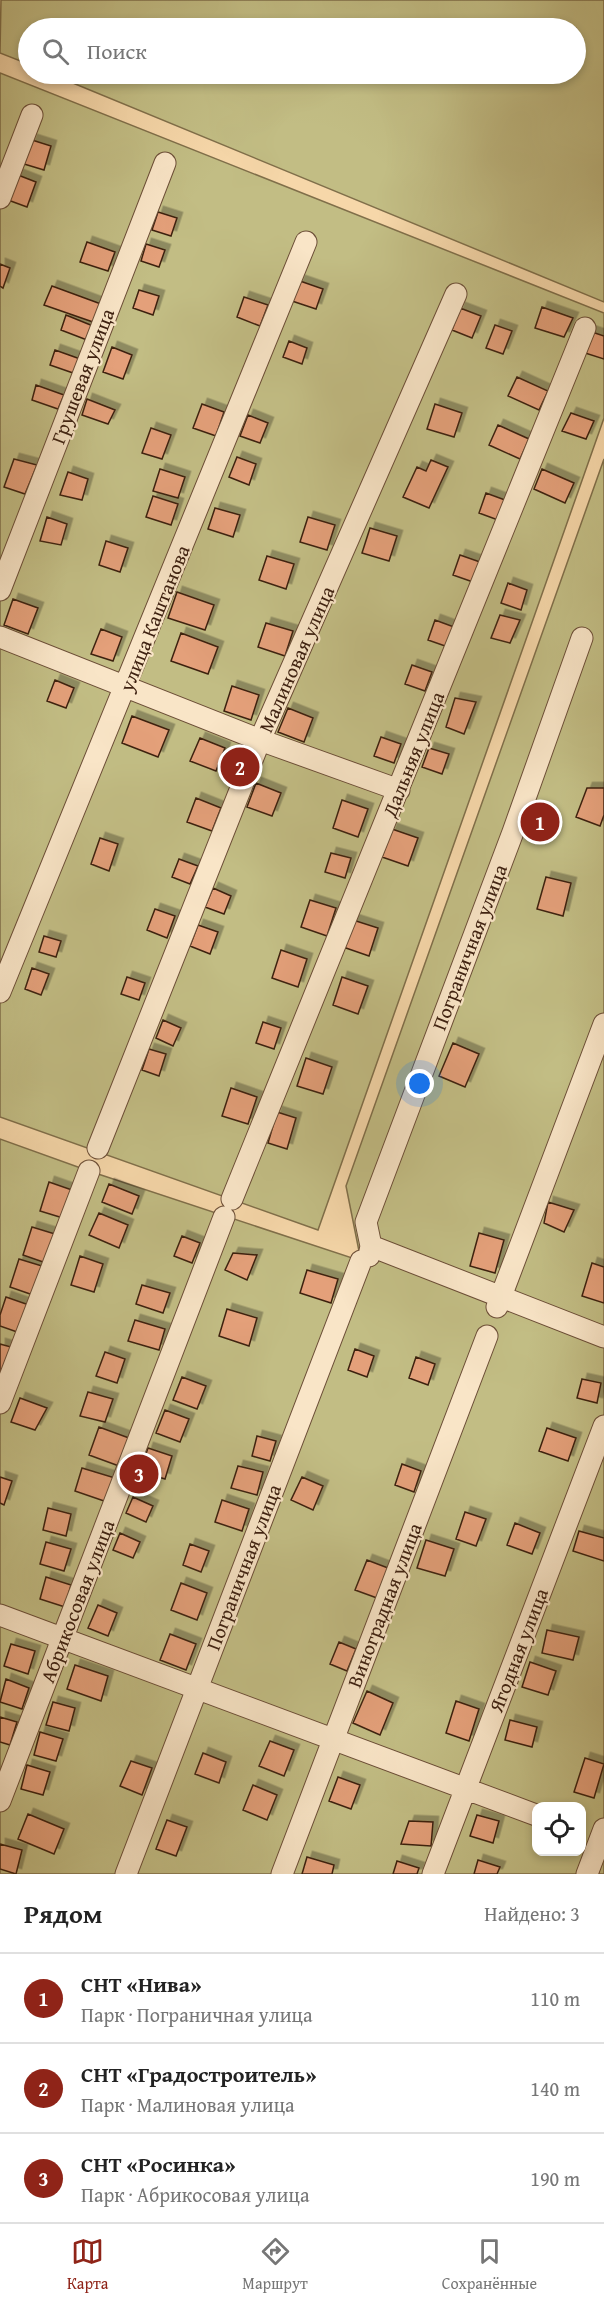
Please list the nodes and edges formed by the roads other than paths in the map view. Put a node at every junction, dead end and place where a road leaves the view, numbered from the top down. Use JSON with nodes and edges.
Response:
{"nodes":[{"id":1,"x":32,"y":115,"type":"dead end"},
{"id":2,"x":165,"y":163,"type":"dead end"},
{"id":3,"x":0,"y":198,"type":"edge"},
{"id":4,"x":306,"y":242,"type":"dead end"},
{"id":5,"x":456,"y":294,"type":"dead end"},
{"id":6,"x":585,"y":328,"type":"dead end"},
{"id":7,"x":0,"y":590,"type":"edge"},
{"id":8,"x":0,"y":637,"type":"edge"},
{"id":9,"x":582,"y":638,"type":"dead end"},
{"id":10,"x":125,"y":688,"type":"junction"},
{"id":11,"x":260,"y":740,"type":"junction"},
{"id":12,"x":399,"y":790,"type":"junction"},
{"id":13,"x":0,"y":992,"type":"edge"},
{"id":14,"x":604,"y":1024,"type":"edge"},
{"id":15,"x":98,"y":1148,"type":"dead end"},
{"id":16,"x":85,"y":1180,"type":"dead end"},
{"id":17,"x":225,"y":1217,"type":"joint"},
{"id":18,"x":367,"y":1254,"type":"junction"},
{"id":19,"x":502,"y":1294,"type":"junction"},
{"id":20,"x":487,"y":1336,"type":"dead end"},
{"id":21,"x":604,"y":1338,"type":"edge"},
{"id":22,"x":0,"y":1403,"type":"edge"},
{"id":23,"x":604,"y":1426,"type":"edge"},
{"id":24,"x":0,"y":1615,"type":"edge"},
{"id":25,"x":63,"y":1638,"type":"junction"},
{"id":26,"x":196,"y":1688,"type":"junction"},
{"id":27,"x":333,"y":1740,"type":"junction"},
{"id":28,"x":465,"y":1789,"type":"junction"},
{"id":29,"x":0,"y":1801,"type":"edge"},
{"id":30,"x":532,"y":1813,"type":"edge"},
{"id":31,"x":597,"y":1835,"type":"edge"},
{"id":32,"x":126,"y":1874,"type":"edge"},
{"id":33,"x":282,"y":1874,"type":"edge"},
{"id":34,"x":433,"y":1874,"type":"edge"},
{"id":35,"x":587,"y":1874,"type":"edge"}],
"edges":[{"from":1,"to":3,"type":"street"},
{"from":2,"to":7,"type":"street","name":"Грушевая улица"},
{"from":4,"to":10,"type":"street","name":"улица Каштанова"},
{"from":5,"to":11,"type":"street","name":"Малиновая улица"},
{"from":6,"to":12,"type":"street","name":"Дальняя улица"},
{"from":8,"to":10,"type":"street"},
{"from":9,"to":18,"type":"street","name":"Пограничная улица"},
{"from":10,"to":11,"type":"street"},
{"from":10,"to":13,"type":"street","name":"улица Каштанова"},
{"from":11,"to":12,"type":"street"},
{"from":11,"to":15,"type":"street","name":"Малиновая улица"},
{"from":12,"to":17,"type":"street","name":"Дальняя улица"},
{"from":14,"to":19,"type":"street"},
{"from":16,"to":22,"type":"street"},
{"from":17,"to":25,"type":"street","name":"Абрикосовая улица"},
{"from":18,"to":19,"type":"street"},
{"from":18,"to":26,"type":"street","name":"Пограничная улица"},
{"from":19,"to":21,"type":"street"},
{"from":20,"to":27,"type":"street","name":"Виноградная улица"},
{"from":23,"to":28,"type":"street","name":"Ягодная улица"},
{"from":24,"to":25,"type":"street"},
{"from":25,"to":26,"type":"street"},
{"from":25,"to":29,"type":"street","name":"Абрикосовая улица"},
{"from":26,"to":27,"type":"street"},
{"from":26,"to":32,"type":"street","name":"Пограничная улица"},
{"from":27,"to":28,"type":"street"},
{"from":27,"to":33,"type":"street","name":"Виноградная улица"},
{"from":28,"to":30,"type":"street"},
{"from":28,"to":34,"type":"street","name":"Ягодная улица"},
{"from":31,"to":35,"type":"street"}]}
